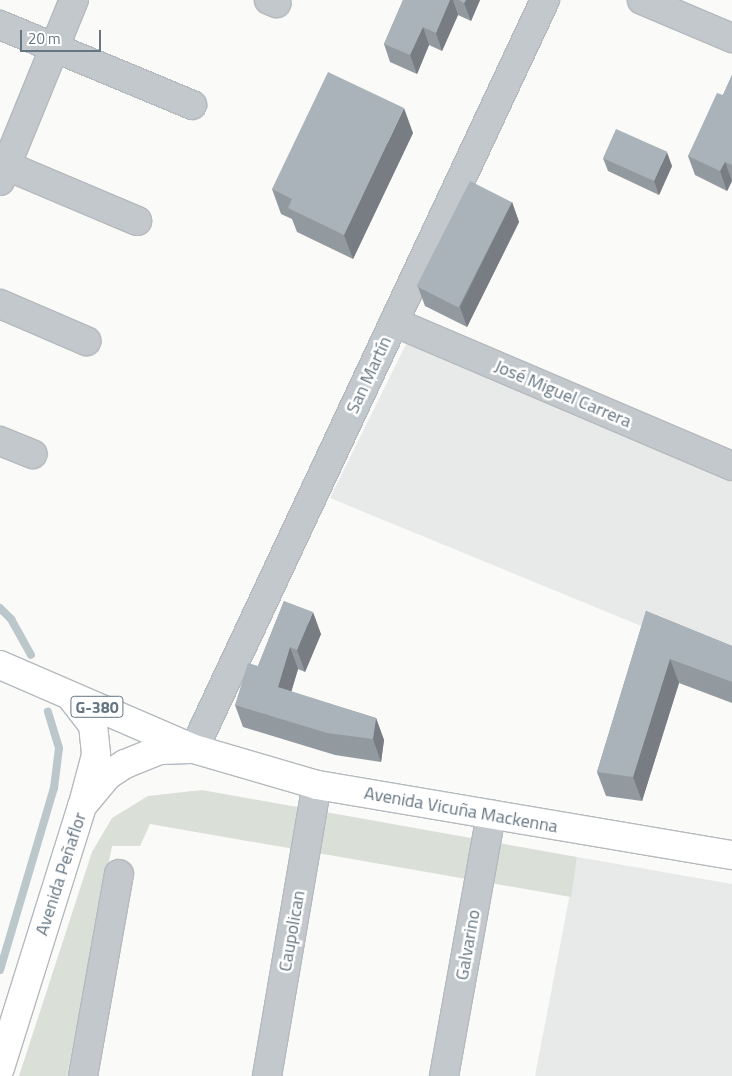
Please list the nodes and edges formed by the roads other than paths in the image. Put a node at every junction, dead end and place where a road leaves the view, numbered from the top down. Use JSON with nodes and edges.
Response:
{"nodes":[{"id":1,"x":74,"y":0,"type":"edge"},
{"id":2,"x":545,"y":0,"type":"edge"},
{"id":3,"x":642,"y":0,"type":"edge"},
{"id":4,"x":0,"y":25,"type":"edge"},
{"id":5,"x":732,"y":38,"type":"edge"},
{"id":6,"x":54,"y":48,"type":"junction"},
{"id":7,"x":192,"y":105,"type":"dead end"},
{"id":8,"x":2,"y":170,"type":"edge"},
{"id":9,"x":137,"y":221,"type":"dead end"},
{"id":10,"x":0,"y":304,"type":"edge"},
{"id":11,"x":394,"y":322,"type":"junction"},
{"id":12,"x":86,"y":341,"type":"dead end"},
{"id":13,"x":0,"y":441,"type":"edge"},
{"id":14,"x":32,"y":454,"type":"dead end"},
{"id":15,"x":732,"y":466,"type":"edge"},
{"id":16,"x":0,"y":665,"type":"edge"},
{"id":17,"x":68,"y":694,"type":"junction"},
{"id":18,"x":194,"y":749,"type":"junction"},
{"id":19,"x":316,"y":785,"type":"junction"},
{"id":20,"x":82,"y":806,"type":"junction"},
{"id":21,"x":491,"y":814,"type":"junction"},
{"id":22,"x":732,"y":855,"type":"edge"},
{"id":23,"x":119,"y":874,"type":"dead end"},
{"id":24,"x":0,"y":1068,"type":"edge"},
{"id":25,"x":83,"y":1076,"type":"edge"},
{"id":26,"x":267,"y":1076,"type":"edge"},
{"id":27,"x":444,"y":1076,"type":"edge"}],
"edges":[{"from":1,"to":6,"type":"street"},
{"from":2,"to":11,"type":"street","name":"San Martín"},
{"from":3,"to":5,"type":"street"},
{"from":4,"to":6,"type":"street"},
{"from":6,"to":7,"type":"street"},
{"from":6,"to":8,"type":"street"},
{"from":8,"to":9,"type":"street"},
{"from":10,"to":12,"type":"street"},
{"from":11,"to":15,"type":"street","name":"José Miguel Carrera"},
{"from":11,"to":18,"type":"street","name":"San Martín"},
{"from":13,"to":14,"type":"street"},
{"from":16,"to":17,"type":"main road","number":"G-380"},
{"from":17,"to":18,"type":"main road","number":"G-380"},
{"from":17,"to":20,"type":"main road"},
{"from":18,"to":19,"type":"main road","name":"Avenida Vicuña Mackenna"},
{"from":18,"to":20,"type":"main road","name":"Avenida Peñaflor"},
{"from":19,"to":21,"type":"main road","name":"Avenida Vicuña Mackenna"},
{"from":19,"to":26,"type":"street","name":"Caupolican"},
{"from":20,"to":24,"type":"main road","name":"Avenida Peñaflor"},
{"from":21,"to":22,"type":"main road","name":"Avenida Vicuña Mackenna"},
{"from":21,"to":27,"type":"street","name":"Galvarino"},
{"from":23,"to":25,"type":"street"}]}
